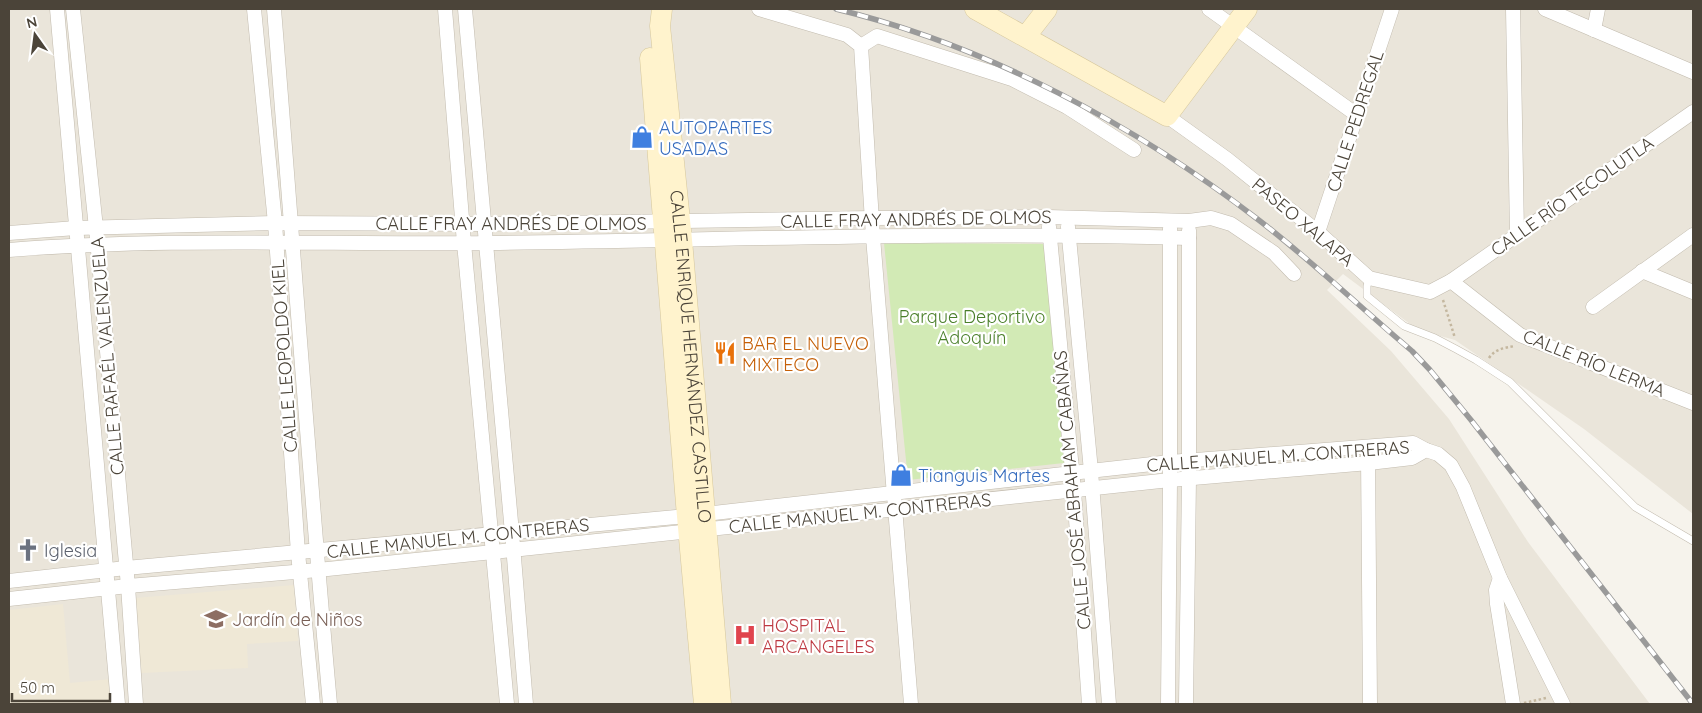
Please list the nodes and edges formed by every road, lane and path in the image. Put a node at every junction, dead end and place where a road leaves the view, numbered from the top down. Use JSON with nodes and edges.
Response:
{"nodes":[{"id":1,"x":57,"y":9,"type":"edge"},
{"id":2,"x":73,"y":9,"type":"edge"},
{"id":3,"x":254,"y":9,"type":"edge"},
{"id":4,"x":274,"y":9,"type":"edge"},
{"id":5,"x":445,"y":9,"type":"edge"},
{"id":6,"x":464,"y":9,"type":"edge"},
{"id":7,"x":649,"y":9,"type":"edge"},
{"id":8,"x":662,"y":9,"type":"edge"},
{"id":9,"x":759,"y":9,"type":"edge"},
{"id":10,"x":1047,"y":9,"type":"edge"},
{"id":11,"x":1209,"y":9,"type":"edge"},
{"id":12,"x":1246,"y":9,"type":"edge"},
{"id":13,"x":1392,"y":9,"type":"edge"},
{"id":14,"x":1513,"y":9,"type":"edge"},
{"id":15,"x":1545,"y":9,"type":"edge"},
{"id":16,"x":1598,"y":9,"type":"edge"},
{"id":17,"x":983,"y":11,"type":"edge"},
{"id":18,"x":1233,"y":27,"type":"junction"},
{"id":19,"x":1594,"y":30,"type":"junction"},
{"id":20,"x":1026,"y":36,"type":"junction"},
{"id":21,"x":861,"y":46,"type":"junction"},
{"id":22,"x":1693,"y":72,"type":"edge"},
{"id":23,"x":472,"y":78,"type":"junction"},
{"id":24,"x":451,"y":79,"type":"junction"},
{"id":25,"x":1693,"y":112,"type":"edge"},
{"id":26,"x":1357,"y":115,"type":"junction"},
{"id":27,"x":1168,"y":116,"type":"junction"},
{"id":28,"x":1134,"y":150,"type":"dead end"},
{"id":29,"x":1048,"y":217,"type":"junction"},
{"id":30,"x":872,"y":218,"type":"junction"},
{"id":31,"x":1068,"y":218,"type":"junction"},
{"id":32,"x":1170,"y":220,"type":"junction"},
{"id":33,"x":1190,"y":221,"type":"junction"},
{"id":34,"x":275,"y":223,"type":"junction"},
{"id":35,"x":292,"y":224,"type":"junction"},
{"id":36,"x":462,"y":224,"type":"junction"},
{"id":37,"x":484,"y":224,"type":"junction"},
{"id":38,"x":76,"y":228,"type":"junction"},
{"id":39,"x":96,"y":228,"type":"junction"},
{"id":40,"x":672,"y":231,"type":"junction"},
{"id":41,"x":1318,"y":232,"type":"junction"},
{"id":42,"x":9,"y":233,"type":"edge"},
{"id":43,"x":1517,"y":234,"type":"junction"},
{"id":44,"x":1050,"y":235,"type":"junction"},
{"id":45,"x":1069,"y":235,"type":"junction"},
{"id":46,"x":1693,"y":235,"type":"edge"},
{"id":47,"x":873,"y":237,"type":"junction"},
{"id":48,"x":1170,"y":238,"type":"junction"},
{"id":49,"x":1190,"y":238,"type":"junction"},
{"id":50,"x":276,"y":242,"type":"junction"},
{"id":51,"x":293,"y":242,"type":"junction"},
{"id":52,"x":464,"y":243,"type":"junction"},
{"id":53,"x":486,"y":243,"type":"junction"},
{"id":54,"x":77,"y":244,"type":"junction"},
{"id":55,"x":97,"y":244,"type":"junction"},
{"id":56,"x":9,"y":250,"type":"edge"},
{"id":57,"x":1642,"y":271,"type":"junction"},
{"id":58,"x":1294,"y":274,"type":"dead end"},
{"id":59,"x":1369,"y":278,"type":"junction"},
{"id":60,"x":1450,"y":281,"type":"junction"},
{"id":61,"x":1693,"y":292,"type":"edge"},
{"id":62,"x":1442,"y":296,"type":"dead end"},
{"id":63,"x":1593,"y":307,"type":"dead end"},
{"id":64,"x":1456,"y":339,"type":"dead end"},
{"id":65,"x":1512,"y":347,"type":"dead end"},
{"id":66,"x":495,"y":351,"type":"junction"},
{"id":67,"x":474,"y":353,"type":"junction"},
{"id":68,"x":1486,"y":363,"type":"dead end"},
{"id":69,"x":1693,"y":403,"type":"edge"},
{"id":70,"x":502,"y":418,"type":"junction"},
{"id":71,"x":481,"y":421,"type":"junction"},
{"id":72,"x":1368,"y":446,"type":"junction"},
{"id":73,"x":1426,"y":450,"type":"junction"},
{"id":74,"x":1189,"y":461,"type":"junction"},
{"id":75,"x":1170,"y":462,"type":"junction"},
{"id":76,"x":1369,"y":463,"type":"junction"},
{"id":77,"x":1091,"y":471,"type":"junction"},
{"id":78,"x":1072,"y":473,"type":"junction"},
{"id":79,"x":1189,"y":478,"type":"junction"},
{"id":80,"x":1170,"y":480,"type":"junction"},
{"id":81,"x":1092,"y":489,"type":"junction"},
{"id":82,"x":1074,"y":491,"type":"junction"},
{"id":83,"x":894,"y":493,"type":"junction"},
{"id":84,"x":895,"y":510,"type":"junction"},
{"id":85,"x":696,"y":523,"type":"junction"},
{"id":86,"x":512,"y":532,"type":"junction"},
{"id":87,"x":492,"y":534,"type":"junction"},
{"id":88,"x":1693,"y":541,"type":"edge"},
{"id":89,"x":514,"y":550,"type":"junction"},
{"id":90,"x":316,"y":552,"type":"junction"},
{"id":91,"x":493,"y":552,"type":"junction"},
{"id":92,"x":298,"y":553,"type":"junction"},
{"id":93,"x":126,"y":568,"type":"junction"},
{"id":94,"x":106,"y":570,"type":"junction"},
{"id":95,"x":318,"y":570,"type":"junction"},
{"id":96,"x":300,"y":571,"type":"junction"},
{"id":97,"x":1500,"y":578,"type":"junction"},
{"id":98,"x":9,"y":581,"type":"edge"},
{"id":99,"x":128,"y":586,"type":"junction"},
{"id":100,"x":107,"y":588,"type":"junction"},
{"id":101,"x":9,"y":599,"type":"edge"},
{"id":102,"x":522,"y":658,"type":"junction"},
{"id":103,"x":503,"y":659,"type":"junction"},
{"id":104,"x":1561,"y":700,"type":"edge"},
{"id":105,"x":118,"y":704,"type":"edge"},
{"id":106,"x":136,"y":704,"type":"edge"},
{"id":107,"x":313,"y":704,"type":"edge"},
{"id":108,"x":330,"y":704,"type":"edge"},
{"id":109,"x":507,"y":704,"type":"edge"},
{"id":110,"x":526,"y":704,"type":"edge"},
{"id":111,"x":704,"y":704,"type":"edge"},
{"id":112,"x":721,"y":704,"type":"edge"},
{"id":113,"x":911,"y":704,"type":"edge"},
{"id":114,"x":1089,"y":704,"type":"edge"},
{"id":115,"x":1109,"y":704,"type":"edge"},
{"id":116,"x":1168,"y":704,"type":"edge"},
{"id":117,"x":1186,"y":704,"type":"edge"},
{"id":118,"x":1370,"y":704,"type":"edge"},
{"id":119,"x":1513,"y":704,"type":"edge"},
{"id":120,"x":1518,"y":704,"type":"edge"}],
"edges":[{"from":1,"to":38,"type":"street","name":"CALLE RAFAÉL VALENZUELA"},
{"from":2,"to":39,"type":"street","name":"CALLE RAFAÉL VALENZUELA"},
{"from":3,"to":34,"type":"street","name":"CALLE LEOPOLDO KIEL"},
{"from":4,"to":35,"type":"street","name":"CALLE LEOPOLDO KIEL"},
{"from":5,"to":24,"type":"street"},
{"from":6,"to":23,"type":"street"},
{"from":7,"to":40,"type":"main road","name":"CALLE ENRIQUE HERNÁNDEZ CASTILLO"},
{"from":8,"to":40,"type":"main road","name":"CALLE ENRIQUE HERNÁNDEZ CASTILLO"},
{"from":9,"to":21,"type":"street"},
{"from":10,"to":20,"type":"main road"},
{"from":11,"to":18,"type":"street"},
{"from":12,"to":18,"type":"main road"},
{"from":13,"to":26,"type":"street","name":"CALLE PEDREGAL"},
{"from":14,"to":43,"type":"street"},
{"from":15,"to":19,"type":"street"},
{"from":16,"to":19,"type":"street"},
{"from":17,"to":20,"type":"main road"},
{"from":18,"to":26,"type":"street"},
{"from":18,"to":27,"type":"main road"},
{"from":19,"to":22,"type":"street"},
{"from":20,"to":27,"type":"main road"},
{"from":21,"to":28,"type":"street"},
{"from":21,"to":30,"type":"street"},
{"from":23,"to":24,"type":"street"},
{"from":23,"to":37,"type":"street"},
{"from":24,"to":36,"type":"street"},
{"from":25,"to":43,"type":"street","name":"CALLE RÍO TECOLUTLA"},
{"from":26,"to":41,"type":"street","name":"CALLE PEDREGAL"},
{"from":27,"to":41,"type":"street","name":"PASEO XALAPA"},
{"from":29,"to":30,"type":"street","name":"CALLE FRAY ANDRÉS DE OLMOS"},
{"from":29,"to":31,"type":"street","name":"CALLE FRAY ANDRÉS DE OLMOS"},
{"from":29,"to":44,"type":"street","name":"CALLE JOSÉ ABRAHAM CABAÑAS"},
{"from":30,"to":40,"type":"street","name":"CALLE FRAY ANDRÉS DE OLMOS"},
{"from":30,"to":47,"type":"street"},
{"from":31,"to":32,"type":"street","name":"CALLE FRAY ANDRÉS DE OLMOS"},
{"from":31,"to":45,"type":"street","name":"CALLE JOSÉ ABRAHAM CABAÑAS"},
{"from":32,"to":33,"type":"street","name":"CALLE FRAY ANDRÉS DE OLMOS"},
{"from":32,"to":48,"type":"street"},
{"from":33,"to":49,"type":"street"},
{"from":33,"to":58,"type":"street","name":"CALLE FRAY ANDRÉS DE OLMOS"},
{"from":34,"to":35,"type":"street","name":"CALLE FRAY ANDRÉS DE OLMOS"},
{"from":34,"to":39,"type":"street","name":"CALLE FRAY ANDRÉS DE OLMOS"},
{"from":34,"to":50,"type":"street","name":"CALLE LEOPOLDO KIEL"},
{"from":35,"to":36,"type":"street","name":"CALLE FRAY ANDRÉS DE OLMOS"},
{"from":35,"to":51,"type":"street","name":"CALLE LEOPOLDO KIEL"},
{"from":36,"to":37,"type":"street","name":"CALLE FRAY ANDRÉS DE OLMOS"},
{"from":36,"to":52,"type":"street"},
{"from":37,"to":40,"type":"street","name":"CALLE FRAY ANDRÉS DE OLMOS"},
{"from":37,"to":53,"type":"street"},
{"from":38,"to":39,"type":"street","name":"CALLE FRAY ANDRÉS DE OLMOS"},
{"from":38,"to":42,"type":"street","name":"CALLE FRAY ANDRÉS DE OLMOS"},
{"from":38,"to":54,"type":"street","name":"CALLE RAFAÉL VALENZUELA"},
{"from":39,"to":55,"type":"street","name":"CALLE RAFAÉL VALENZUELA"},
{"from":40,"to":47,"type":"street","name":"CALLE FRAY ANDRÉS DE OLMOS"},
{"from":40,"to":53,"type":"street","name":"CALLE FRAY ANDRÉS DE OLMOS"},
{"from":40,"to":85,"type":"main road","name":"CALLE ENRIQUE HERNÁNDEZ CASTILLO"},
{"from":41,"to":59,"type":"street","name":"PASEO XALAPA"},
{"from":43,"to":60,"type":"street","name":"CALLE RÍO TECOLUTLA"},
{"from":44,"to":45,"type":"street","name":"CALLE FRAY ANDRÉS DE OLMOS"},
{"from":44,"to":47,"type":"street","name":"CALLE FRAY ANDRÉS DE OLMOS"},
{"from":44,"to":78,"type":"street","name":"CALLE JOSÉ ABRAHAM CABAÑAS"},
{"from":45,"to":48,"type":"street","name":"CALLE FRAY ANDRÉS DE OLMOS"},
{"from":45,"to":77,"type":"street","name":"CALLE JOSÉ ABRAHAM CABAÑAS"},
{"from":46,"to":57,"type":"street"},
{"from":47,"to":83,"type":"street"},
{"from":48,"to":49,"type":"street","name":"CALLE FRAY ANDRÉS DE OLMOS"},
{"from":48,"to":75,"type":"street"},
{"from":49,"to":74,"type":"street"},
{"from":50,"to":51,"type":"street","name":"CALLE FRAY ANDRÉS DE OLMOS"},
{"from":50,"to":55,"type":"street","name":"CALLE FRAY ANDRÉS DE OLMOS"},
{"from":50,"to":92,"type":"street","name":"CALLE LEOPOLDO KIEL"},
{"from":51,"to":52,"type":"street","name":"CALLE FRAY ANDRÉS DE OLMOS"},
{"from":51,"to":90,"type":"street","name":"CALLE LEOPOLDO KIEL"},
{"from":52,"to":53,"type":"street","name":"CALLE FRAY ANDRÉS DE OLMOS"},
{"from":52,"to":67,"type":"street"},
{"from":53,"to":66,"type":"street"},
{"from":54,"to":55,"type":"street","name":"CALLE FRAY ANDRÉS DE OLMOS"},
{"from":54,"to":56,"type":"street","name":"CALLE FRAY ANDRÉS DE OLMOS"},
{"from":54,"to":94,"type":"street","name":"CALLE RAFAÉL VALENZUELA"},
{"from":55,"to":93,"type":"street","name":"CALLE RAFAÉL VALENZUELA"},
{"from":57,"to":61,"type":"street"},
{"from":57,"to":63,"type":"street"},
{"from":59,"to":60,"type":"street","name":"PASEO XALAPA"},
{"from":59,"to":88,"type":"lane"},
{"from":60,"to":69,"type":"street","name":"CALLE RÍO LERMA"},
{"from":62,"to":64,"type":"path"},
{"from":65,"to":68,"type":"path"},
{"from":66,"to":67,"type":"street"},
{"from":66,"to":70,"type":"street"},
{"from":67,"to":71,"type":"street"},
{"from":70,"to":71,"type":"street"},
{"from":70,"to":86,"type":"street"},
{"from":71,"to":87,"type":"street"},
{"from":72,"to":73,"type":"street","name":"CALLE MANUEL M. CONTRERAS"},
{"from":72,"to":74,"type":"street","name":"CALLE MANUEL M. CONTRERAS"},
{"from":72,"to":76,"type":"street"},
{"from":73,"to":76,"type":"street","name":"CALLE MANUEL M. CONTRERAS"},
{"from":73,"to":97,"type":"street"},
{"from":74,"to":75,"type":"street","name":"CALLE MANUEL M. CONTRERAS"},
{"from":74,"to":79,"type":"street"},
{"from":75,"to":77,"type":"street","name":"CALLE MANUEL M. CONTRERAS"},
{"from":75,"to":80,"type":"street"},
{"from":76,"to":79,"type":"street","name":"CALLE MANUEL M. CONTRERAS"},
{"from":76,"to":118,"type":"street"},
{"from":77,"to":78,"type":"street","name":"CALLE MANUEL M. CONTRERAS"},
{"from":77,"to":81,"type":"street","name":"CALLE JOSÉ ABRAHAM CABAÑAS"},
{"from":78,"to":82,"type":"street","name":"CALLE JOSÉ ABRAHAM CABAÑAS"},
{"from":78,"to":83,"type":"street","name":"CALLE MANUEL M. CONTRERAS"},
{"from":79,"to":80,"type":"street","name":"CALLE MANUEL M. CONTRERAS"},
{"from":79,"to":117,"type":"street"},
{"from":80,"to":81,"type":"street","name":"CALLE MANUEL M. CONTRERAS"},
{"from":80,"to":116,"type":"street"},
{"from":81,"to":82,"type":"street","name":"CALLE MANUEL M. CONTRERAS"},
{"from":81,"to":115,"type":"street","name":"CALLE JOSÉ ABRAHAM CABAÑAS"},
{"from":82,"to":84,"type":"street","name":"CALLE MANUEL M. CONTRERAS"},
{"from":82,"to":114,"type":"street","name":"CALLE JOSÉ ABRAHAM CABAÑAS"},
{"from":83,"to":84,"type":"street"},
{"from":83,"to":85,"type":"street","name":"CALLE MANUEL M. CONTRERAS"},
{"from":84,"to":85,"type":"street","name":"CALLE MANUEL M. CONTRERAS"},
{"from":84,"to":113,"type":"street"},
{"from":85,"to":86,"type":"street","name":"CALLE MANUEL M. CONTRERAS"},
{"from":85,"to":89,"type":"street","name":"CALLE MANUEL M. CONTRERAS"},
{"from":85,"to":111,"type":"main road","name":"CALLE ENRIQUE HERNÁNDEZ CASTILLO"},
{"from":85,"to":112,"type":"main road","name":"CALLE ENRIQUE HERNÁNDEZ CASTILLO"},
{"from":86,"to":87,"type":"street","name":"CALLE MANUEL M. CONTRERAS"},
{"from":86,"to":89,"type":"street"},
{"from":87,"to":90,"type":"street","name":"CALLE MANUEL M. CONTRERAS"},
{"from":87,"to":91,"type":"street"},
{"from":89,"to":91,"type":"street","name":"CALLE MANUEL M. CONTRERAS"},
{"from":89,"to":102,"type":"street"},
{"from":90,"to":92,"type":"street","name":"CALLE MANUEL M. CONTRERAS"},
{"from":90,"to":95,"type":"street","name":"CALLE LEOPOLDO KIEL"},
{"from":91,"to":95,"type":"street","name":"CALLE MANUEL M. CONTRERAS"},
{"from":91,"to":103,"type":"street"},
{"from":92,"to":93,"type":"street","name":"CALLE MANUEL M. CONTRERAS"},
{"from":92,"to":96,"type":"street","name":"CALLE LEOPOLDO KIEL"},
{"from":93,"to":94,"type":"street","name":"CALLE MANUEL M. CONTRERAS"},
{"from":93,"to":99,"type":"street","name":"CALLE RAFAÉL VALENZUELA"},
{"from":94,"to":98,"type":"street","name":"CALLE MANUEL M. CONTRERAS"},
{"from":94,"to":100,"type":"street","name":"CALLE RAFAÉL VALENZUELA"},
{"from":95,"to":96,"type":"street","name":"CALLE MANUEL M. CONTRERAS"},
{"from":95,"to":108,"type":"street","name":"CALLE LEOPOLDO KIEL"},
{"from":96,"to":99,"type":"street","name":"CALLE MANUEL M. CONTRERAS"},
{"from":96,"to":107,"type":"street","name":"CALLE LEOPOLDO KIEL"},
{"from":97,"to":104,"type":"street"},
{"from":97,"to":119,"type":"street"},
{"from":99,"to":100,"type":"street","name":"CALLE MANUEL M. CONTRERAS"},
{"from":99,"to":106,"type":"street","name":"CALLE RAFAÉL VALENZUELA"},
{"from":100,"to":101,"type":"street","name":"CALLE MANUEL M. CONTRERAS"},
{"from":100,"to":105,"type":"street","name":"CALLE RAFAÉL VALENZUELA"},
{"from":102,"to":103,"type":"street"},
{"from":102,"to":110,"type":"street"},
{"from":103,"to":109,"type":"street"},
{"from":104,"to":120,"type":"path"}]}
